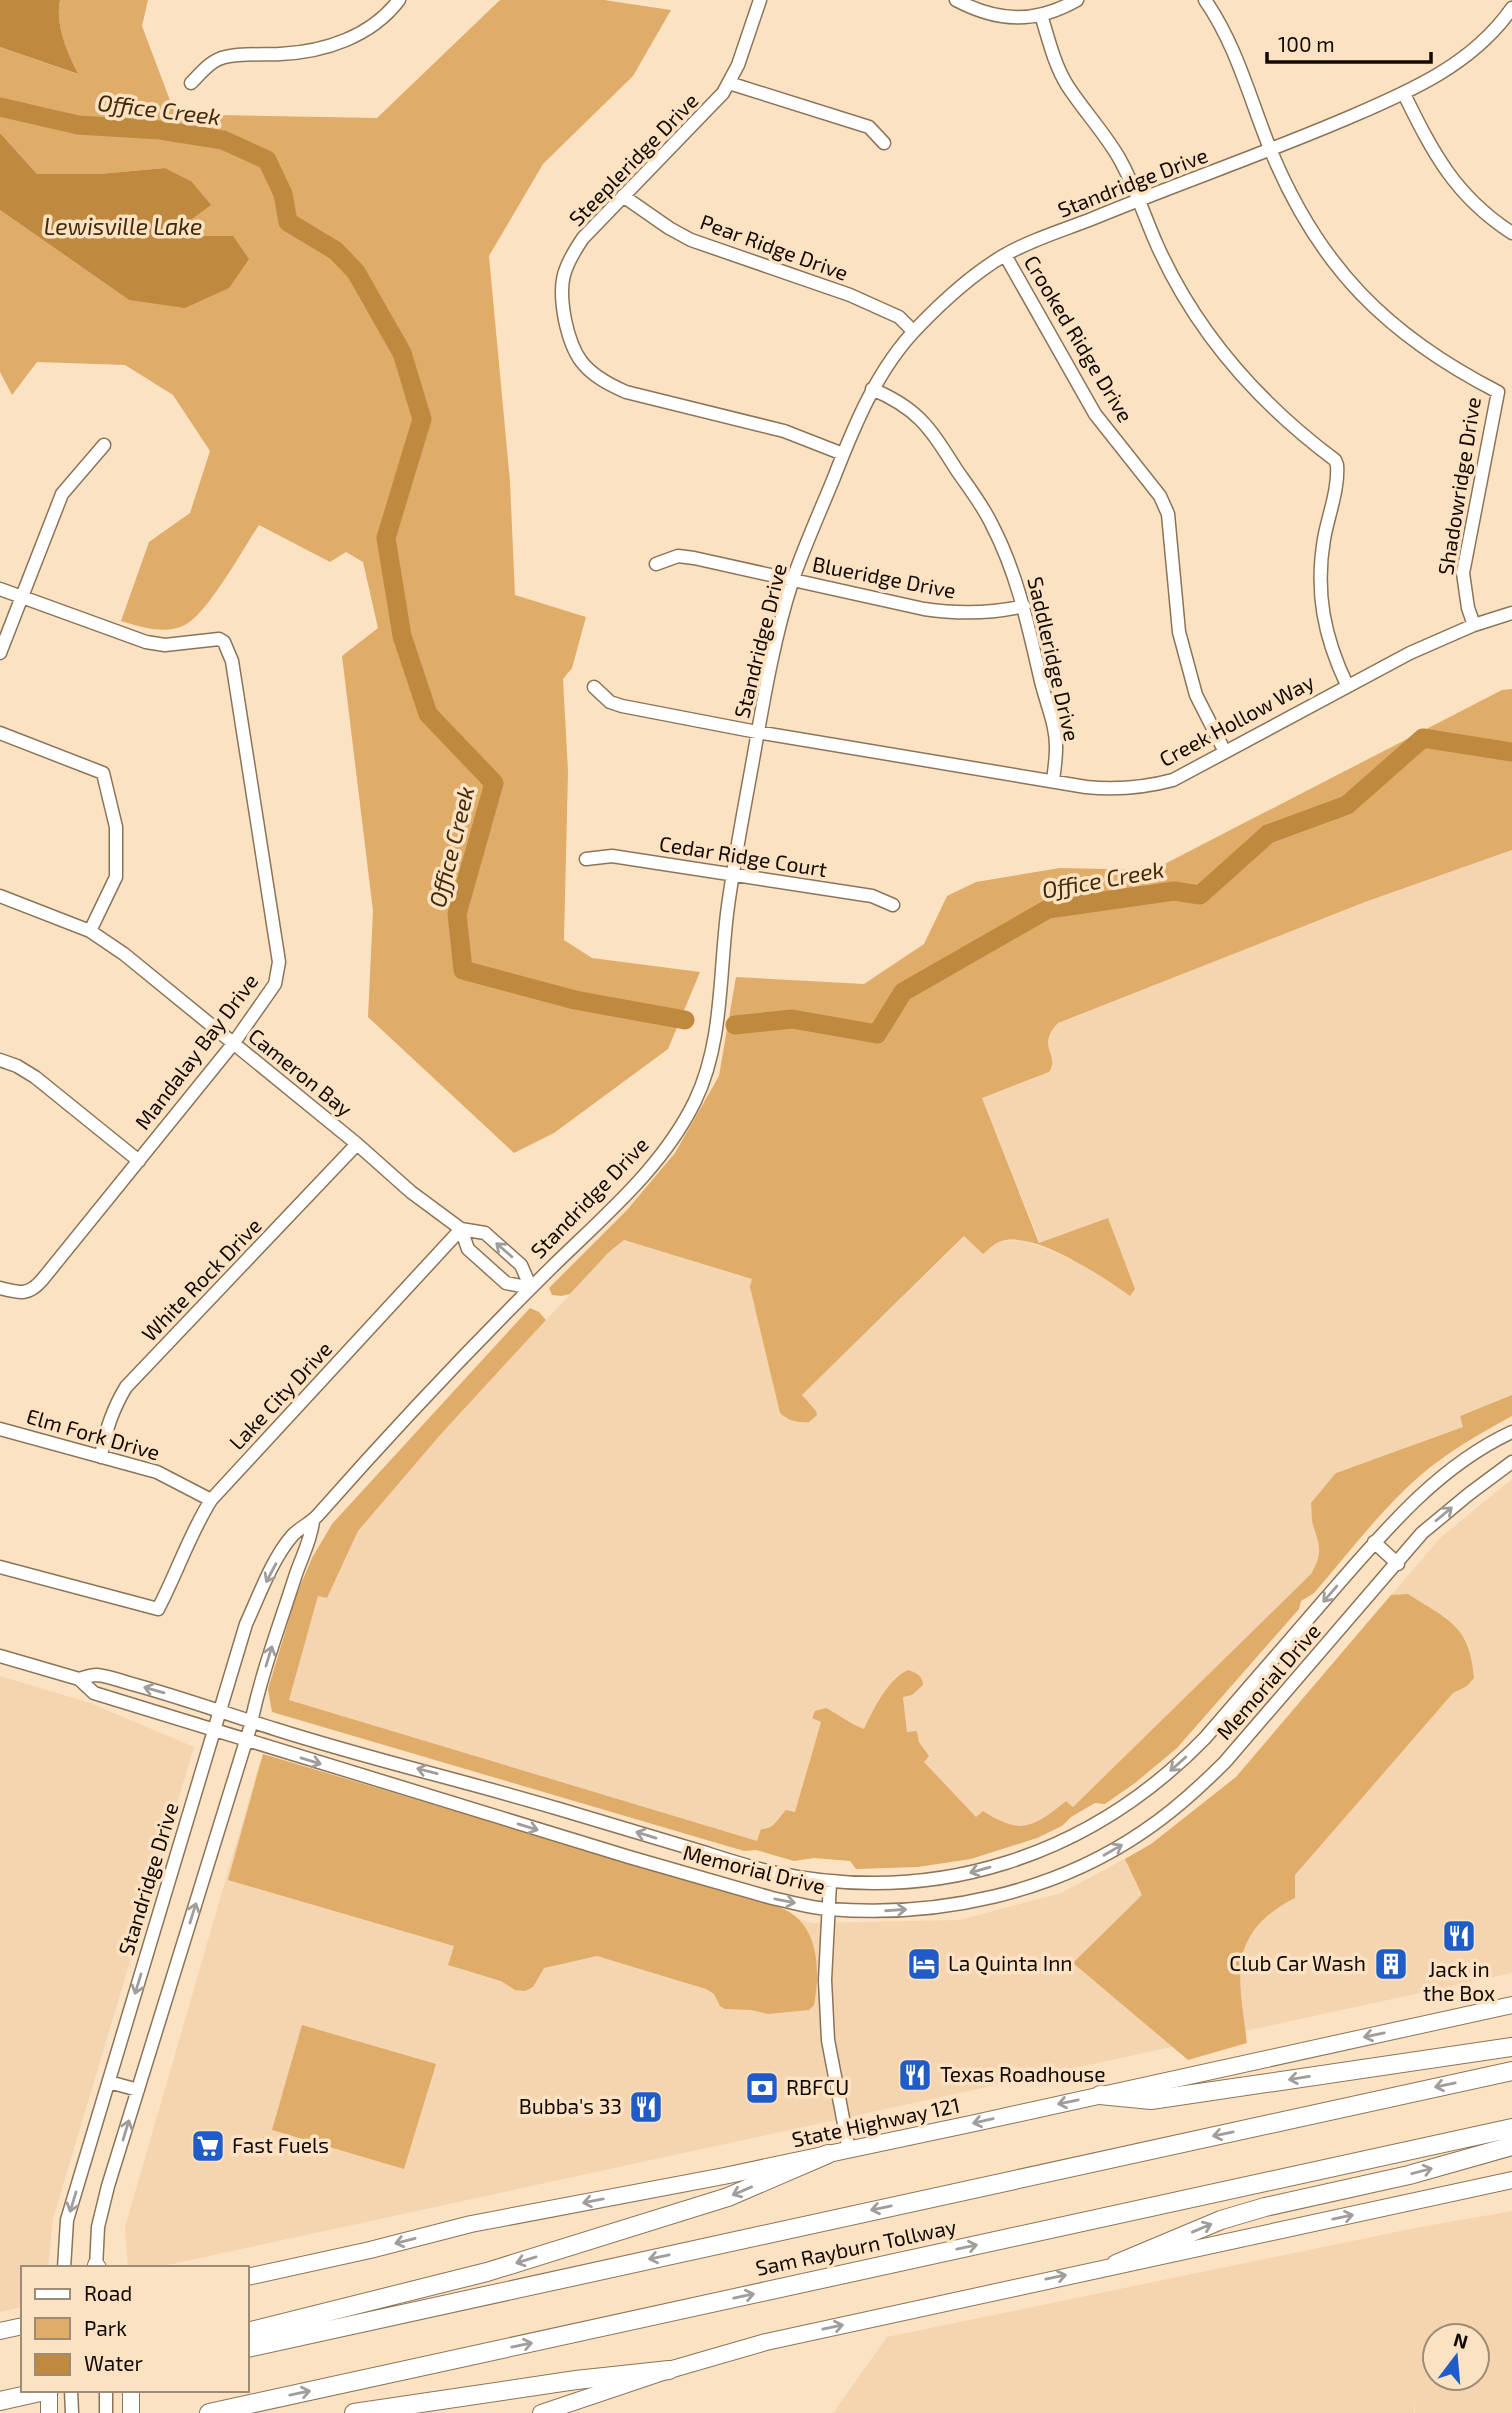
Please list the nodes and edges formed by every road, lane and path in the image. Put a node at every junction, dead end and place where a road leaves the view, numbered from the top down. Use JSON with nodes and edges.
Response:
{"nodes":[{"id":1,"x":399,"y":0,"type":"edge"},
{"id":2,"x":760,"y":0,"type":"edge"},
{"id":3,"x":956,"y":0,"type":"edge"},
{"id":4,"x":1077,"y":0,"type":"edge"},
{"id":5,"x":1205,"y":0,"type":"edge"},
{"id":6,"x":1512,"y":8,"type":"edge"},
{"id":7,"x":1041,"y":15,"type":"junction"},
{"id":8,"x":191,"y":83,"type":"dead end"},
{"id":9,"x":729,"y":83,"type":"junction"},
{"id":10,"x":1404,"y":94,"type":"junction"},
{"id":11,"x":884,"y":143,"type":"dead end"},
{"id":12,"x":1271,"y":151,"type":"junction"},
{"id":13,"x":623,"y":196,"type":"junction"},
{"id":14,"x":1140,"y":199,"type":"junction"},
{"id":15,"x":1512,"y":233,"type":"edge"},
{"id":16,"x":1005,"y":255,"type":"junction"},
{"id":17,"x":914,"y":331,"type":"junction"},
{"id":18,"x":872,"y":390,"type":"junction"},
{"id":19,"x":104,"y":445,"type":"dead end"},
{"id":20,"x":843,"y":454,"type":"junction"},
{"id":21,"x":656,"y":564,"type":"dead end"},
{"id":22,"x":793,"y":580,"type":"junction"},
{"id":23,"x":0,"y":589,"type":"edge"},
{"id":24,"x":22,"y":597,"type":"junction"},
{"id":25,"x":1024,"y":606,"type":"junction"},
{"id":26,"x":1512,"y":613,"type":"edge"},
{"id":27,"x":1474,"y":625,"type":"junction"},
{"id":28,"x":0,"y":653,"type":"edge"},
{"id":29,"x":1347,"y":685,"type":"junction"},
{"id":30,"x":594,"y":688,"type":"dead end"},
{"id":31,"x":757,"y":732,"type":"junction"},
{"id":32,"x":0,"y":733,"type":"edge"},
{"id":33,"x":1225,"y":752,"type":"junction"},
{"id":34,"x":1053,"y":781,"type":"junction"},
{"id":35,"x":586,"y":859,"type":"dead end"},
{"id":36,"x":732,"y":875,"type":"junction"},
{"id":37,"x":0,"y":896,"type":"edge"},
{"id":38,"x":893,"y":905,"type":"dead end"},
{"id":39,"x":90,"y":931,"type":"junction"},
{"id":40,"x":233,"y":1044,"type":"junction"},
{"id":41,"x":0,"y":1060,"type":"edge"},
{"id":42,"x":357,"y":1144,"type":"junction"},
{"id":43,"x":139,"y":1161,"type":"junction"},
{"id":44,"x":461,"y":1229,"type":"junction"},
{"id":45,"x":0,"y":1288,"type":"edge"},
{"id":46,"x":531,"y":1288,"type":"junction"},
{"id":47,"x":0,"y":1429,"type":"edge"},
{"id":48,"x":1512,"y":1432,"type":"edge"},
{"id":49,"x":101,"y":1457,"type":"junction"},
{"id":50,"x":1512,"y":1462,"type":"edge"},
{"id":51,"x":211,"y":1500,"type":"junction"},
{"id":52,"x":313,"y":1521,"type":"junction"},
{"id":53,"x":1374,"y":1542,"type":"junction"},
{"id":54,"x":1398,"y":1563,"type":"junction"},
{"id":55,"x":0,"y":1567,"type":"edge"},
{"id":56,"x":0,"y":1657,"type":"edge"},
{"id":57,"x":79,"y":1679,"type":"junction"},
{"id":58,"x":219,"y":1711,"type":"junction"},
{"id":59,"x":251,"y":1721,"type":"junction"},
{"id":60,"x":214,"y":1730,"type":"junction"},
{"id":61,"x":246,"y":1741,"type":"junction"},
{"id":62,"x":830,"y":1882,"type":"junction"},
{"id":63,"x":828,"y":1909,"type":"junction"},
{"id":64,"x":1512,"y":2005,"type":"edge"},
{"id":65,"x":1512,"y":2048,"type":"edge"},
{"id":66,"x":1512,"y":2071,"type":"edge"},
{"id":67,"x":109,"y":2082,"type":"junction"},
{"id":68,"x":138,"y":2090,"type":"junction"},
{"id":69,"x":1100,"y":2095,"type":"junction"},
{"id":70,"x":1512,"y":2128,"type":"edge"},
{"id":71,"x":1512,"y":2147,"type":"edge"},
{"id":72,"x":849,"y":2150,"type":"junction"},
{"id":73,"x":828,"y":2154,"type":"junction"},
{"id":74,"x":1512,"y":2180,"type":"edge"},
{"id":75,"x":1116,"y":2264,"type":"junction"},
{"id":76,"x":64,"y":2266,"type":"edge"},
{"id":77,"x":97,"y":2266,"type":"edge"},
{"id":78,"x":248,"y":2277,"type":"edge"},
{"id":79,"x":248,"y":2332,"type":"edge"},
{"id":80,"x":248,"y":2348,"type":"edge"},
{"id":81,"x":668,"y":2370,"type":"junction"},
{"id":82,"x":40,"y":2392,"type":"edge"},
{"id":83,"x":49,"y":2392,"type":"edge"},
{"id":84,"x":71,"y":2392,"type":"edge"},
{"id":85,"x":106,"y":2392,"type":"edge"},
{"id":86,"x":131,"y":2392,"type":"edge"},
{"id":87,"x":7,"y":2399,"type":"edge"},
{"id":88,"x":49,"y":2413,"type":"edge"},
{"id":89,"x":72,"y":2413,"type":"edge"},
{"id":90,"x":106,"y":2413,"type":"edge"},
{"id":91,"x":131,"y":2413,"type":"edge"},
{"id":92,"x":209,"y":2413,"type":"edge"},
{"id":93,"x":354,"y":2413,"type":"edge"},
{"id":94,"x":541,"y":2413,"type":"edge"}],
"edges":[{"from":1,"to":8,"type":"street"},
{"from":2,"to":9,"type":"street","name":"Steepleridge Drive"},
{"from":3,"to":7,"type":"street"},
{"from":4,"to":7,"type":"street"},
{"from":5,"to":12,"type":"street","name":"Shadowridge Drive"},
{"from":6,"to":10,"type":"street","name":"Standridge Drive"},
{"from":7,"to":14,"type":"street"},
{"from":9,"to":11,"type":"street"},
{"from":9,"to":13,"type":"street","name":"Steepleridge Drive"},
{"from":10,"to":12,"type":"street","name":"Standridge Drive"},
{"from":10,"to":15,"type":"street"},
{"from":12,"to":14,"type":"street","name":"Standridge Drive"},
{"from":12,"to":27,"type":"street","name":"Shadowridge Drive"},
{"from":13,"to":17,"type":"street","name":"Pear Ridge Drive"},
{"from":13,"to":20,"type":"street","name":"Steepleridge Drive"},
{"from":14,"to":16,"type":"street","name":"Standridge Drive"},
{"from":14,"to":29,"type":"street"},
{"from":16,"to":17,"type":"street","name":"Standridge Drive"},
{"from":16,"to":33,"type":"street","name":"Crooked Ridge Drive"},
{"from":17,"to":18,"type":"street","name":"Standridge Drive"},
{"from":18,"to":20,"type":"street","name":"Standridge Drive"},
{"from":18,"to":25,"type":"street","name":"Saddleridge Drive"},
{"from":19,"to":24,"type":"street"},
{"from":20,"to":22,"type":"street","name":"Standridge Drive"},
{"from":21,"to":22,"type":"street","name":"Blueridge Drive"},
{"from":22,"to":25,"type":"street","name":"Blueridge Drive"},
{"from":22,"to":31,"type":"street","name":"Standridge Drive"},
{"from":23,"to":24,"type":"street"},
{"from":24,"to":28,"type":"street"},
{"from":24,"to":40,"type":"street","name":"Mandalay Bay Drive"},
{"from":25,"to":34,"type":"street","name":"Saddleridge Drive"},
{"from":26,"to":27,"type":"street","name":"Creek Hollow Way"},
{"from":27,"to":29,"type":"street","name":"Creek Hollow Way"},
{"from":29,"to":33,"type":"street","name":"Creek Hollow Way"},
{"from":30,"to":31,"type":"street","name":"Creek Hollow Way"},
{"from":31,"to":34,"type":"street","name":"Creek Hollow Way"},
{"from":31,"to":36,"type":"street","name":"Standridge Drive"},
{"from":32,"to":39,"type":"street"},
{"from":33,"to":34,"type":"street","name":"Creek Hollow Way"},
{"from":35,"to":36,"type":"street","name":"Cedar Ridge Court"},
{"from":36,"to":38,"type":"street","name":"Cedar Ridge Court"},
{"from":36,"to":46,"type":"street","name":"Standridge Drive"},
{"from":37,"to":39,"type":"street","name":"Cameron Bay"},
{"from":39,"to":40,"type":"street","name":"Cameron Bay"},
{"from":40,"to":42,"type":"street","name":"Cameron Bay"},
{"from":40,"to":43,"type":"street","name":"Mandalay Bay Drive"},
{"from":41,"to":43,"type":"street"},
{"from":42,"to":44,"type":"street","name":"Cameron Bay"},
{"from":42,"to":49,"type":"street","name":"White Rock Drive"},
{"from":43,"to":45,"type":"street","name":"Mandalay Bay Drive"},
{"from":44,"to":46,"type":"street","name":"Cameron Bay"},
{"from":46,"to":44,"type":"street","name":"Cameron Bay","one_way":true},
{"from":44,"to":51,"type":"street","name":"Lake City Drive"},
{"from":46,"to":52,"type":"street","name":"Standridge Drive"},
{"from":47,"to":49,"type":"street","name":"Elm Fork Drive"},
{"from":48,"to":53,"type":"street","name":"Memorial Drive"},
{"from":49,"to":51,"type":"street","name":"Elm Fork Drive"},
{"from":54,"to":50,"type":"street","name":"Memorial Drive","one_way":true},
{"from":51,"to":55,"type":"street","name":"Lake City Drive"},
{"from":52,"to":58,"type":"street","name":"Standridge Drive","one_way":true},
{"from":59,"to":52,"type":"street","name":"Standridge Drive","one_way":true},
{"from":53,"to":54,"type":"street"},
{"from":53,"to":62,"type":"street","name":"Memorial Drive","one_way":true},
{"from":63,"to":54,"type":"street","name":"Memorial Drive","one_way":true},
{"from":56,"to":57,"type":"street"},
{"from":58,"to":57,"type":"street","name":"Memorial Drive","one_way":true},
{"from":57,"to":60,"type":"street","name":"Memorial Drive"},
{"from":58,"to":59,"type":"street","name":"Memorial Drive"},
{"from":58,"to":60,"type":"street","name":"Standridge Drive"},
{"from":59,"to":61,"type":"street","name":"Standridge Drive"},
{"from":62,"to":59,"type":"street","name":"Memorial Drive","one_way":true},
{"from":60,"to":61,"type":"street","name":"Memorial Drive"},
{"from":60,"to":67,"type":"street","name":"Standridge Drive","one_way":true},
{"from":61,"to":63,"type":"street","name":"Memorial Drive","one_way":true},
{"from":68,"to":61,"type":"street","name":"Standridge Drive","one_way":true},
{"from":62,"to":63,"type":"street"},
{"from":63,"to":72,"type":"street"},
{"from":64,"to":69,"type":"main road","name":"State Highway 121","one_way":true},
{"from":65,"to":69,"type":"highway","one_way":true},
{"from":66,"to":80,"type":"highway","name":"Sam Rayburn Tollway","one_way":true},
{"from":67,"to":68,"type":"street"},
{"from":67,"to":76,"type":"street","name":"Standridge Drive","one_way":true},
{"from":77,"to":68,"type":"street","name":"Standridge Drive","one_way":true},
{"from":69,"to":72,"type":"main road","name":"State Highway 121","one_way":true},
{"from":92,"to":70,"type":"highway","name":"Sam Rayburn Tollway","one_way":true},
{"from":75,"to":71,"type":"highway","one_way":true},
{"from":72,"to":73,"type":"main road","name":"State Highway 121"},
{"from":73,"to":78,"type":"main road","name":"State Highway 121","one_way":true},
{"from":73,"to":79,"type":"highway","one_way":true},
{"from":75,"to":74,"type":"main road","one_way":true},
{"from":81,"to":75,"type":"main road","one_way":true},
{"from":81,"to":93,"type":"highway"},
{"from":81,"to":94,"type":"main road"},
{"from":82,"to":87,"type":"highway"},
{"from":83,"to":88,"type":"main road"},
{"from":84,"to":89,"type":"street"},
{"from":85,"to":90,"type":"street"},
{"from":86,"to":91,"type":"main road"}]}
